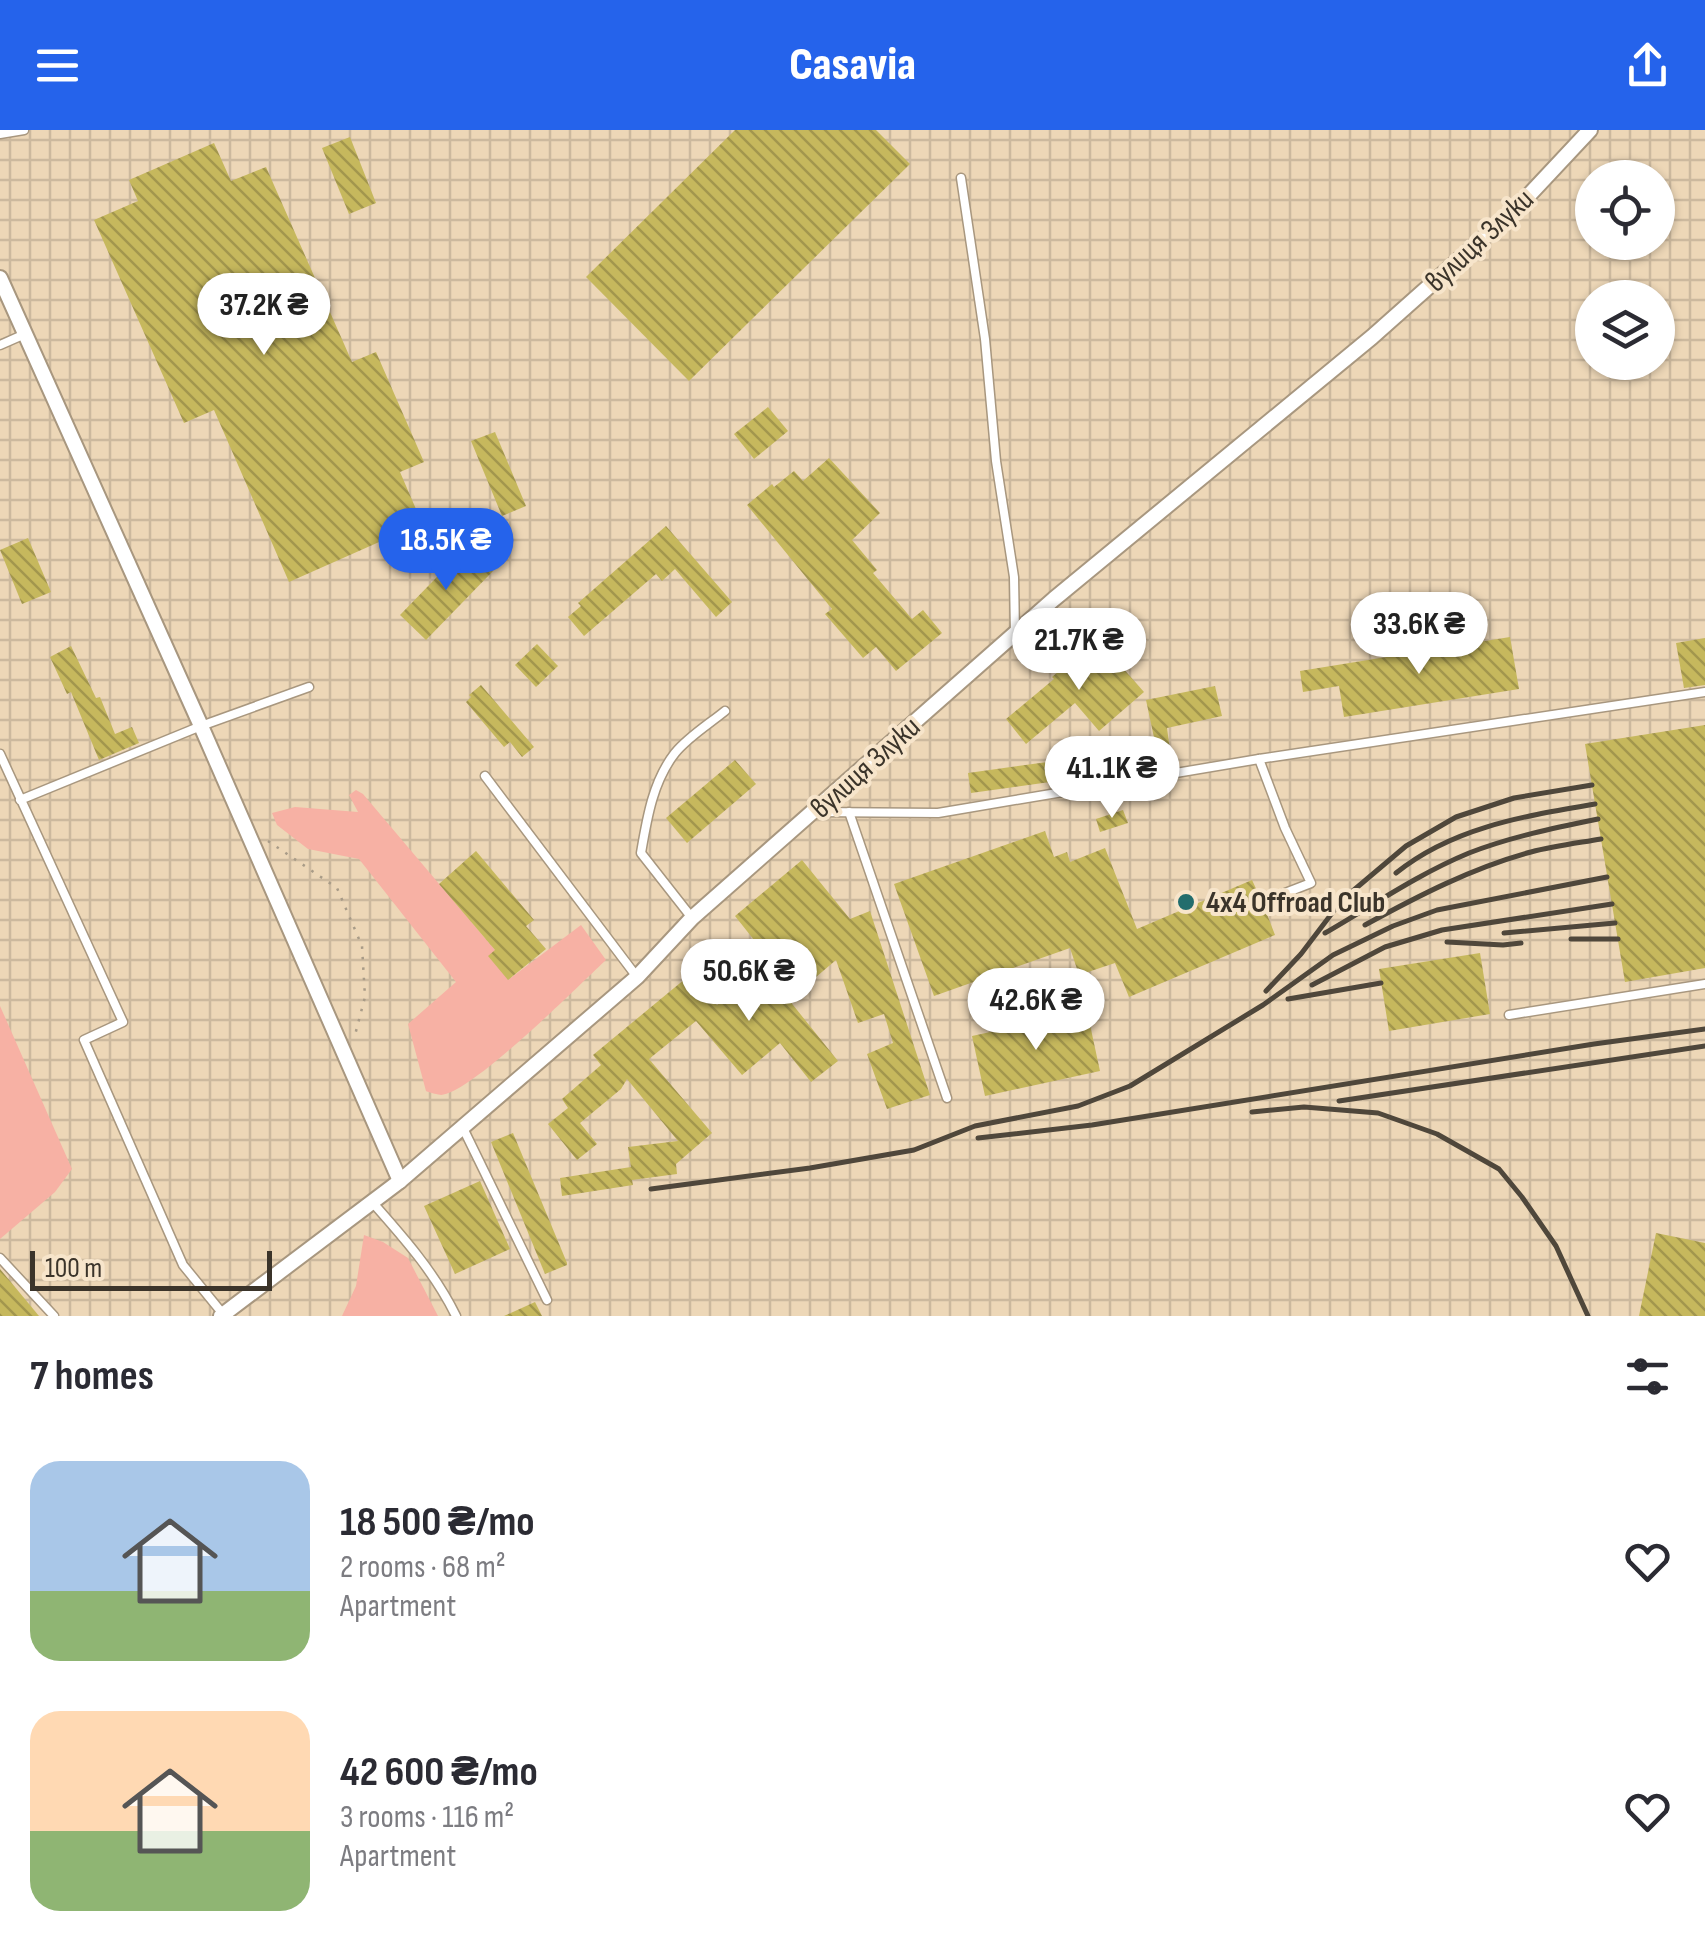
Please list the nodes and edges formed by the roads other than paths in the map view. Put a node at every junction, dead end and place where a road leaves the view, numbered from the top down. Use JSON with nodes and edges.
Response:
{"nodes":[{"id":1,"x":24,"y":130,"type":"edge"},
{"id":2,"x":1590,"y":130,"type":"edge"},
{"id":3,"x":0,"y":134,"type":"edge"},
{"id":4,"x":961,"y":178,"type":"dead end"},
{"id":5,"x":0,"y":278,"type":"edge"},
{"id":6,"x":25,"y":334,"type":"junction"},
{"id":7,"x":0,"y":345,"type":"edge"},
{"id":8,"x":1016,"y":633,"type":"junction"},
{"id":9,"x":309,"y":686,"type":"dead end"},
{"id":10,"x":1705,"y":692,"type":"edge"},
{"id":11,"x":725,"y":711,"type":"dead end"},
{"id":12,"x":201,"y":726,"type":"junction"},
{"id":13,"x":0,"y":754,"type":"edge"},
{"id":14,"x":1259,"y":759,"type":"junction"},
{"id":15,"x":485,"y":776,"type":"dead end"},
{"id":16,"x":20,"y":800,"type":"junction"},
{"id":17,"x":815,"y":812,"type":"junction"},
{"id":18,"x":849,"y":812,"type":"junction"},
{"id":19,"x":1262,"y":902,"type":"dead end"},
{"id":20,"x":692,"y":918,"type":"junction"},
{"id":21,"x":637,"y":976,"type":"junction"},
{"id":22,"x":1705,"y":984,"type":"edge"},
{"id":23,"x":1509,"y":1015,"type":"dead end"},
{"id":24,"x":946,"y":1098,"type":"dead end"},
{"id":25,"x":462,"y":1126,"type":"junction"},
{"id":26,"x":400,"y":1180,"type":"junction"},
{"id":27,"x":372,"y":1202,"type":"junction"},
{"id":28,"x":0,"y":1258,"type":"edge"},
{"id":29,"x":547,"y":1300,"type":"dead end"},
{"id":30,"x":222,"y":1315,"type":"edge"},
{"id":31,"x":54,"y":1316,"type":"edge"},
{"id":32,"x":456,"y":1316,"type":"edge"}],
"edges":[{"from":1,"to":3,"type":"lane"},
{"from":2,"to":8,"type":"street","name":"вулиця Злуки"},
{"from":4,"to":8,"type":"lane"},
{"from":5,"to":6,"type":"street"},
{"from":6,"to":7,"type":"lane"},
{"from":6,"to":12,"type":"street"},
{"from":8,"to":17,"type":"street","name":"вулиця Злуки"},
{"from":9,"to":12,"type":"lane"},
{"from":10,"to":14,"type":"lane"},
{"from":11,"to":20,"type":"lane"},
{"from":12,"to":16,"type":"lane"},
{"from":12,"to":26,"type":"street"},
{"from":13,"to":16,"type":"lane"},
{"from":14,"to":18,"type":"lane"},
{"from":14,"to":19,"type":"lane"},
{"from":15,"to":21,"type":"lane"},
{"from":16,"to":30,"type":"lane"},
{"from":17,"to":18,"type":"lane"},
{"from":17,"to":20,"type":"street","name":"вулиця Злуки"},
{"from":18,"to":24,"type":"lane"},
{"from":20,"to":21,"type":"street","name":"вулиця Злуки"},
{"from":21,"to":25,"type":"street","name":"вулиця Злуки"},
{"from":22,"to":23,"type":"lane"},
{"from":25,"to":26,"type":"street","name":"вулиця Злуки"},
{"from":25,"to":29,"type":"lane"},
{"from":26,"to":27,"type":"street","name":"вулиця Злуки"},
{"from":27,"to":30,"type":"street","name":"вулиця Злуки"},
{"from":27,"to":32,"type":"lane"},
{"from":28,"to":31,"type":"lane"}]}
